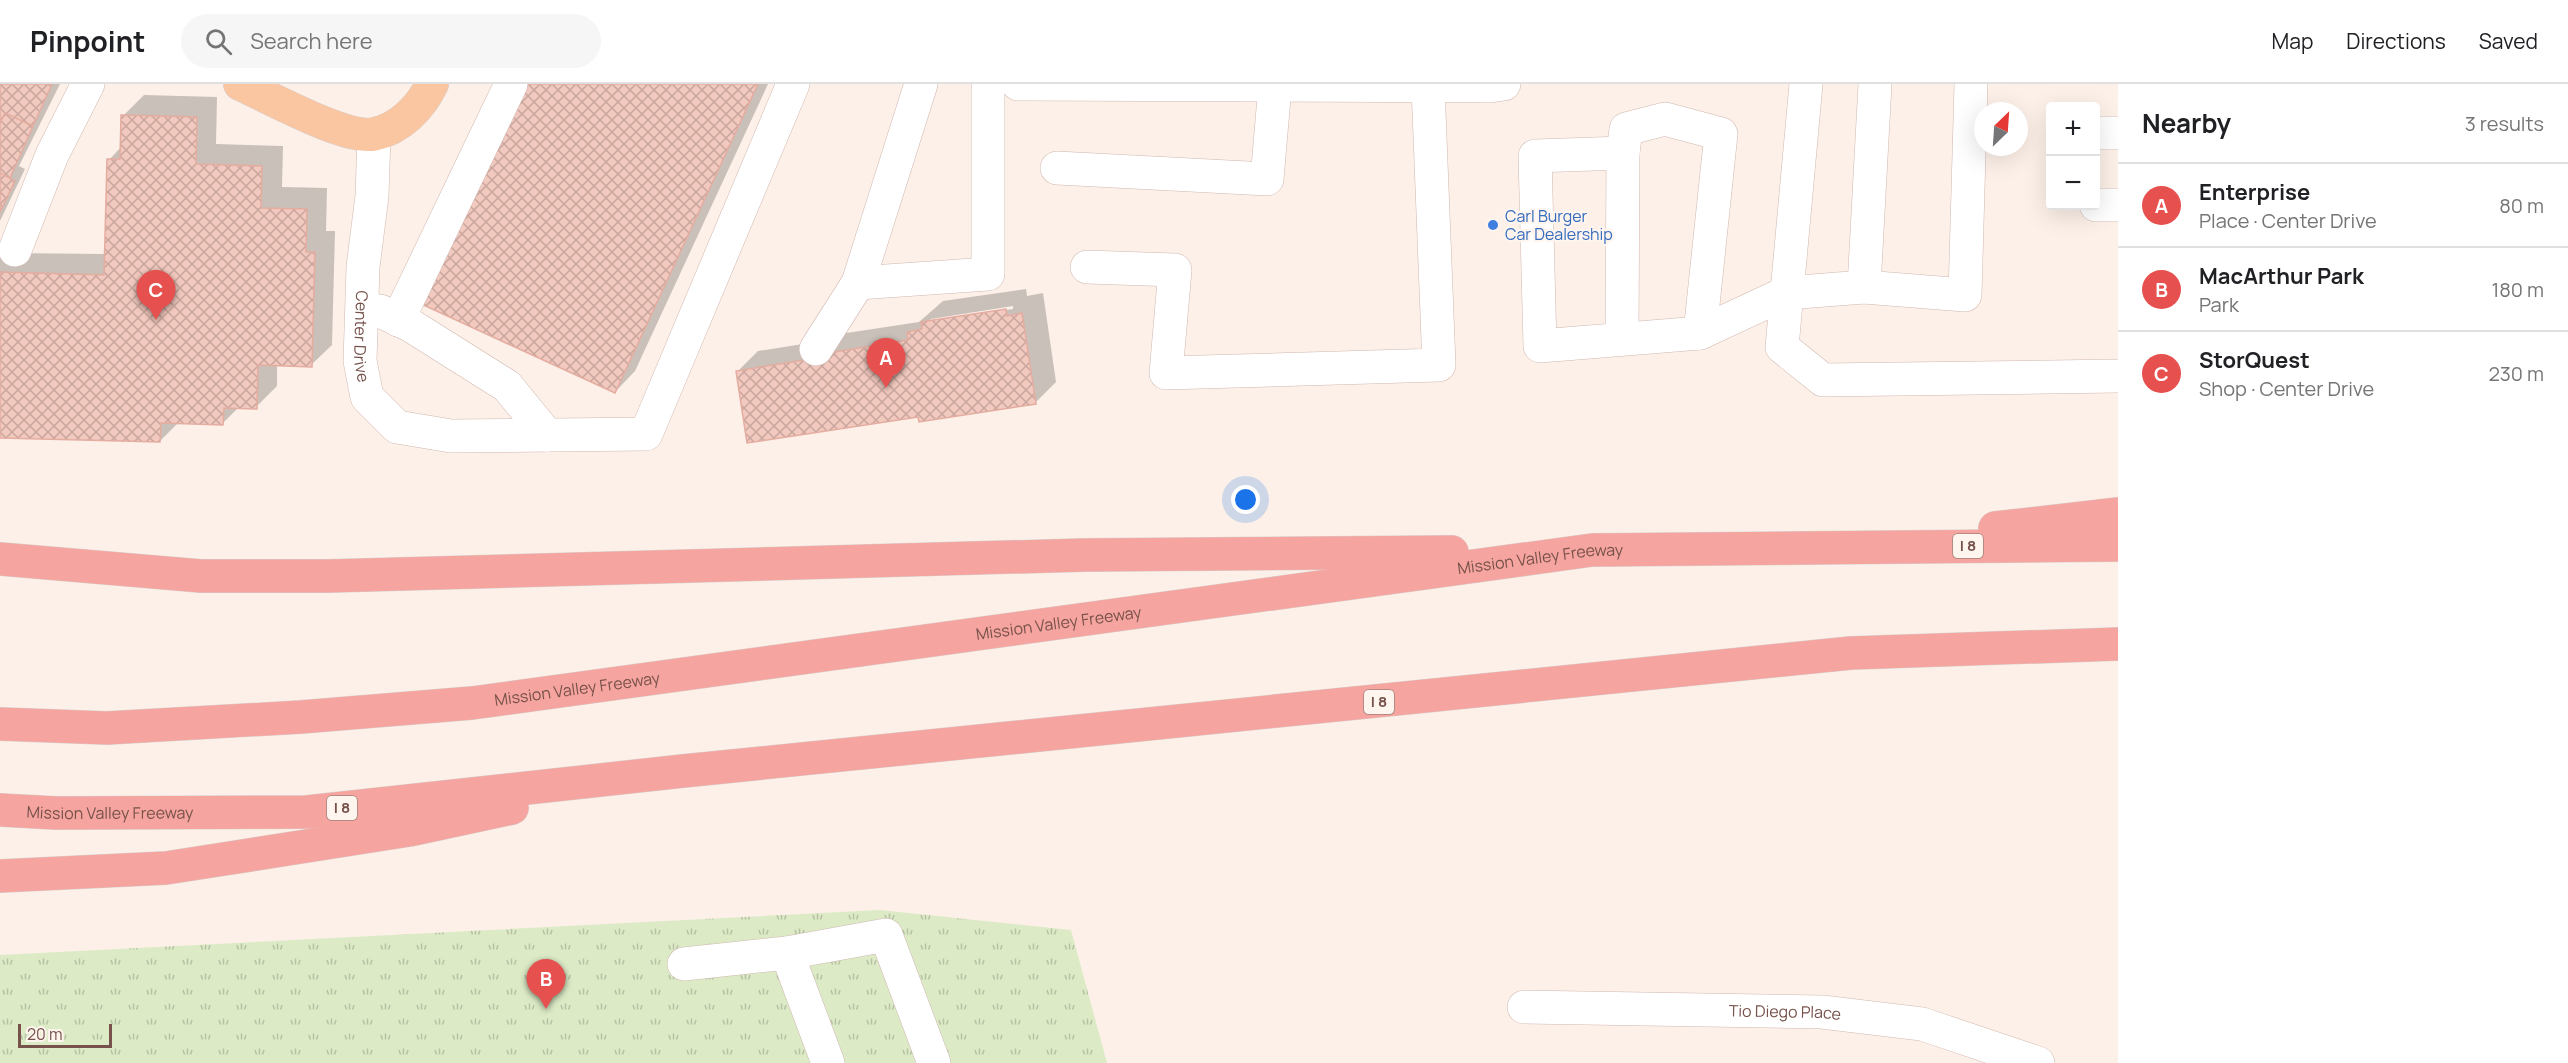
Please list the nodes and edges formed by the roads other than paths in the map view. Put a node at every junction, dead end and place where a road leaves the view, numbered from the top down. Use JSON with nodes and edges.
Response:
{"nodes":[{"id":1,"x":88,"y":84,"type":"edge"},
{"id":2,"x":240,"y":84,"type":"edge"},
{"id":3,"x":432,"y":84,"type":"edge"},
{"id":4,"x":511,"y":84,"type":"edge"},
{"id":5,"x":793,"y":84,"type":"edge"},
{"id":6,"x":921,"y":84,"type":"edge"},
{"id":7,"x":988,"y":84,"type":"edge"},
{"id":8,"x":1018,"y":84,"type":"edge"},
{"id":9,"x":1504,"y":84,"type":"edge"},
{"id":10,"x":1806,"y":84,"type":"edge"},
{"id":11,"x":1875,"y":84,"type":"edge"},
{"id":12,"x":1971,"y":84,"type":"edge"},
{"id":13,"x":1275,"y":86,"type":"junction"},
{"id":14,"x":1428,"y":86,"type":"junction"},
{"id":15,"x":2100,"y":133,"type":"edge"},
{"id":16,"x":2118,"y":133,"type":"edge"},
{"id":17,"x":374,"y":135,"type":"junction"},
{"id":18,"x":1623,"y":153,"type":"junction"},
{"id":19,"x":1057,"y":168,"type":"dead end"},
{"id":20,"x":2100,"y":205,"type":"edge"},
{"id":21,"x":2118,"y":205,"type":"edge"},
{"id":22,"x":15,"y":250,"type":"dead end"},
{"id":23,"x":1087,"y":267,"type":"dead end"},
{"id":24,"x":858,"y":284,"type":"junction"},
{"id":25,"x":1864,"y":287,"type":"junction"},
{"id":26,"x":1786,"y":293,"type":"junction"},
{"id":27,"x":362,"y":303,"type":"junction"},
{"id":28,"x":398,"y":320,"type":"junction"},
{"id":29,"x":1700,"y":333,"type":"junction"},
{"id":30,"x":1622,"y":339,"type":"junction"},
{"id":31,"x":816,"y":349,"type":"dead end"},
{"id":32,"x":2118,"y":376,"type":"edge"},
{"id":33,"x":547,"y":435,"type":"junction"},
{"id":34,"x":2118,"y":514,"type":"edge"},
{"id":35,"x":2118,"y":545,"type":"edge"},
{"id":36,"x":0,"y":547,"type":"edge"},
{"id":37,"x":1817,"y":548,"type":"junction"},
{"id":38,"x":1592,"y":550,"type":"junction"},
{"id":39,"x":0,"y":559,"type":"edge"},
{"id":40,"x":78,"y":564,"type":"junction"},
{"id":41,"x":2076,"y":644,"type":"junction"},
{"id":42,"x":2118,"y":644,"type":"edge"},
{"id":43,"x":2118,"y":657,"type":"edge"},
{"id":44,"x":0,"y":724,"type":"edge"},
{"id":45,"x":683,"y":771,"type":"junction"},
{"id":46,"x":0,"y":810,"type":"edge"},
{"id":47,"x":0,"y":876,"type":"edge"},
{"id":48,"x":787,"y":953,"type":"junction"},
{"id":49,"x":684,"y":964,"type":"dead end"},
{"id":50,"x":1524,"y":1007,"type":"dead end"},
{"id":51,"x":828,"y":1063,"type":"edge"},
{"id":52,"x":934,"y":1063,"type":"edge"},
{"id":53,"x":2038,"y":1063,"type":"edge"}],
"edges":[{"from":1,"to":22,"type":"street"},
{"from":2,"to":17,"type":"main road"},
{"from":3,"to":17,"type":"main road"},
{"from":4,"to":28,"type":"street"},
{"from":5,"to":33,"type":"street","name":"Center Drive"},
{"from":6,"to":24,"type":"street"},
{"from":7,"to":24,"type":"street"},
{"from":8,"to":13,"type":"street"},
{"from":9,"to":14,"type":"street"},
{"from":10,"to":26,"type":"street"},
{"from":11,"to":25,"type":"street"},
{"from":12,"to":25,"type":"street"},
{"from":13,"to":14,"type":"street"},
{"from":13,"to":19,"type":"street"},
{"from":14,"to":23,"type":"street"},
{"from":15,"to":16,"type":"street"},
{"from":17,"to":27,"type":"street","name":"Center Drive"},
{"from":18,"to":29,"type":"street"},
{"from":18,"to":30,"type":"street"},
{"from":18,"to":30,"type":"street"},
{"from":20,"to":21,"type":"street"},
{"from":24,"to":31,"type":"street"},
{"from":25,"to":26,"type":"street"},
{"from":26,"to":29,"type":"street"},
{"from":26,"to":32,"type":"street"},
{"from":27,"to":28,"type":"street"},
{"from":27,"to":33,"type":"street","name":"Center Drive"},
{"from":28,"to":33,"type":"street"},
{"from":29,"to":30,"type":"street"},
{"from":34,"to":37,"type":"highway"},
{"from":35,"to":37,"type":"highway","name":"Mission Valley Freeway","number":"I 8"},
{"from":36,"to":40,"type":"highway"},
{"from":37,"to":38,"type":"highway","name":"Mission Valley Freeway","number":"I 8"},
{"from":38,"to":40,"type":"highway"},
{"from":38,"to":44,"type":"highway","name":"Mission Valley Freeway","number":"I 8"},
{"from":39,"to":40,"type":"highway"},
{"from":41,"to":42,"type":"highway","name":"Mission Valley Freeway","number":"I 8"},
{"from":41,"to":43,"type":"highway"},
{"from":41,"to":45,"type":"highway","name":"Mission Valley Freeway","number":"I 8"},
{"from":45,"to":46,"type":"highway","name":"Mission Valley Freeway","number":"I 8"},
{"from":45,"to":47,"type":"highway"},
{"from":48,"to":49,"type":"street"},
{"from":48,"to":51,"type":"street"},
{"from":48,"to":52,"type":"street"},
{"from":50,"to":53,"type":"street","name":"Tio Diego Place"}]}
